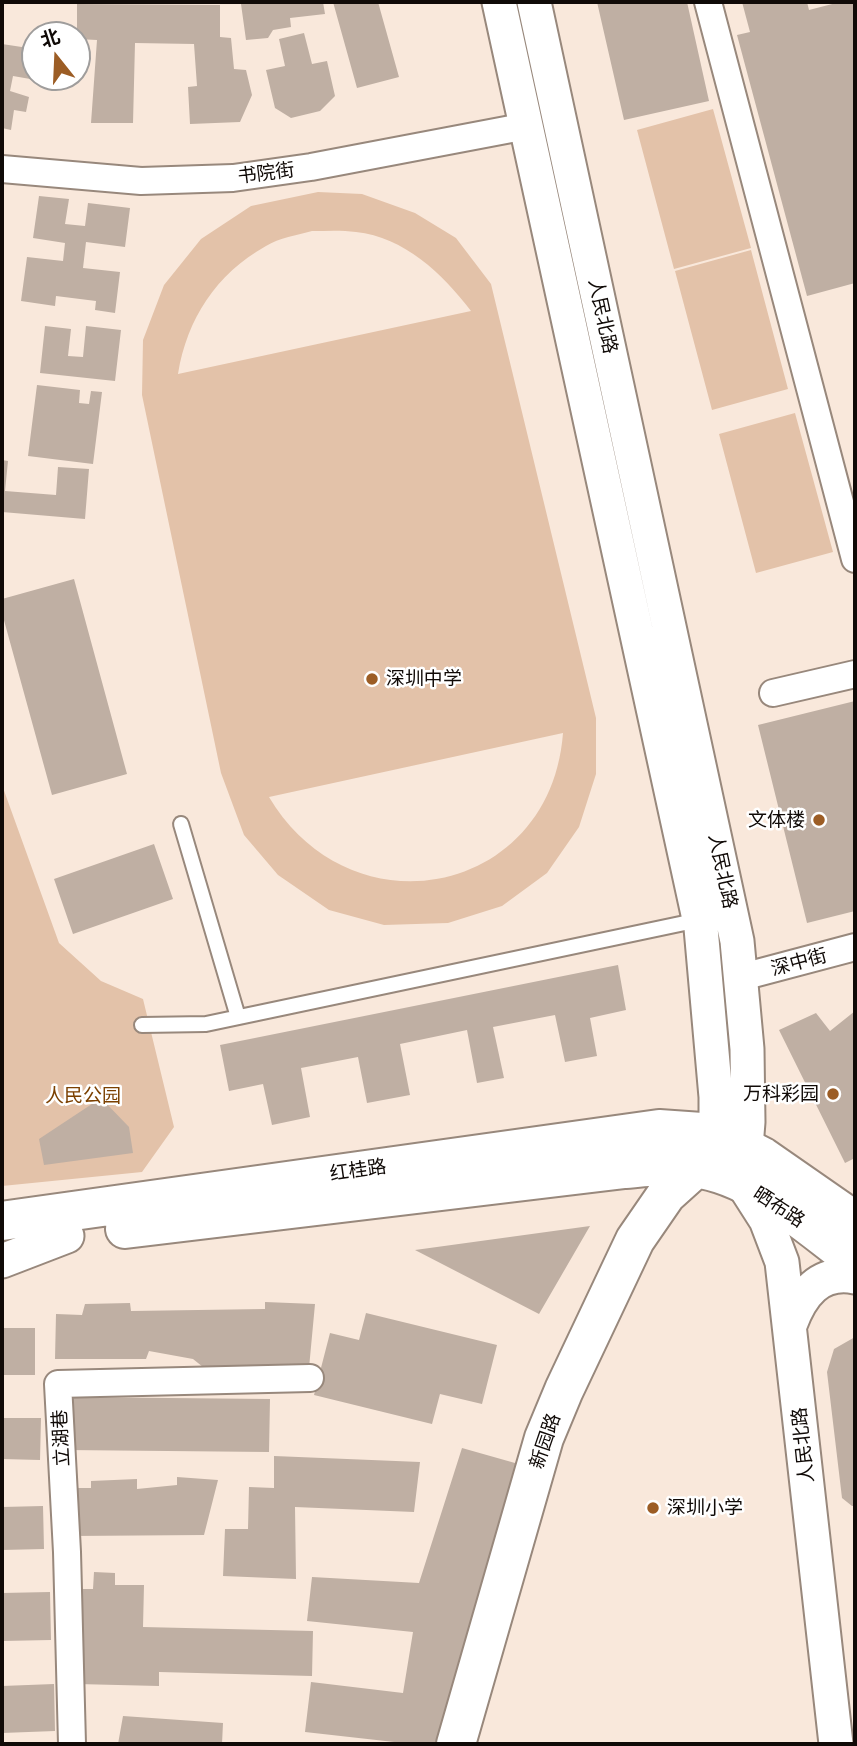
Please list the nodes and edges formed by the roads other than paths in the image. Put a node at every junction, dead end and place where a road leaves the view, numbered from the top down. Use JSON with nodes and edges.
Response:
{"nodes":[{"id":1,"x":499,"y":2,"type":"edge"},
{"id":2,"x":534,"y":2,"type":"edge"},
{"id":3,"x":708,"y":2,"type":"edge"},
{"id":4,"x":527,"y":126,"type":"junction"},
{"id":5,"x":2,"y":169,"type":"edge"},
{"id":6,"x":855,"y":559,"type":"edge"},
{"id":7,"x":855,"y":674,"type":"edge"},
{"id":8,"x":773,"y":693,"type":"dead end"},
{"id":9,"x":181,"y":824,"type":"dead end"},
{"id":10,"x":699,"y":920,"type":"junction"},
{"id":11,"x":855,"y":947,"type":"edge"},
{"id":12,"x":742,"y":977,"type":"junction"},
{"id":13,"x":238,"y":1017,"type":"junction"},
{"id":14,"x":142,"y":1026,"type":"dead end"},
{"id":15,"x":735,"y":1155,"type":"junction"},
{"id":16,"x":696,"y":1168,"type":"junction"},
{"id":17,"x":2,"y":1208,"type":"edge"},
{"id":18,"x":2,"y":1221,"type":"edge"},
{"id":19,"x":855,"y":1221,"type":"edge"},
{"id":20,"x":65,"y":1224,"type":"junction"},
{"id":21,"x":2,"y":1244,"type":"edge"},
{"id":22,"x":2,"y":1261,"type":"edge"},
{"id":23,"x":855,"y":1261,"type":"edge"},
{"id":24,"x":855,"y":1277,"type":"edge"},
{"id":25,"x":790,"y":1325,"type":"junction"},
{"id":26,"x":310,"y":1378,"type":"dead end"},
{"id":27,"x":72,"y":1744,"type":"edge"},
{"id":28,"x":456,"y":1744,"type":"edge"},
{"id":29,"x":836,"y":1744,"type":"edge"}],
"edges":[{"from":1,"to":4,"type":"street","name":"人民北路"},
{"from":2,"to":12,"type":"street","name":"人民北路"},
{"from":3,"to":6,"type":"street"},
{"from":4,"to":5,"type":"street","name":"书院街"},
{"from":4,"to":10,"type":"street","name":"人民北路"},
{"from":7,"to":8,"type":"street"},
{"from":9,"to":13,"type":"lane"},
{"from":10,"to":13,"type":"lane"},
{"from":10,"to":15,"type":"street","name":"人民北路"},
{"from":11,"to":12,"type":"street","name":"深中街"},
{"from":12,"to":15,"type":"street","name":"人民北路"},
{"from":13,"to":14,"type":"lane"},
{"from":15,"to":16,"type":"main road","name":"晒布路"},
{"from":15,"to":19,"type":"main road","name":"晒布路"},
{"from":15,"to":20,"type":"main road","name":"红桂路"},
{"from":15,"to":23,"type":"main road","name":"晒布路"},
{"from":15,"to":25,"type":"street","name":"人民北路"},
{"from":16,"to":20,"type":"main road","name":"红桂路"},
{"from":16,"to":28,"type":"main road","name":"新园路"},
{"from":17,"to":20,"type":"street"},
{"from":18,"to":20,"type":"main road","name":"红桂路"},
{"from":20,"to":21,"type":"main road","name":"红桂路"},
{"from":20,"to":22,"type":"street"},
{"from":24,"to":25,"type":"street"},
{"from":25,"to":29,"type":"street","name":"人民北路"},
{"from":26,"to":27,"type":"street","name":"立湖巷"}]}
